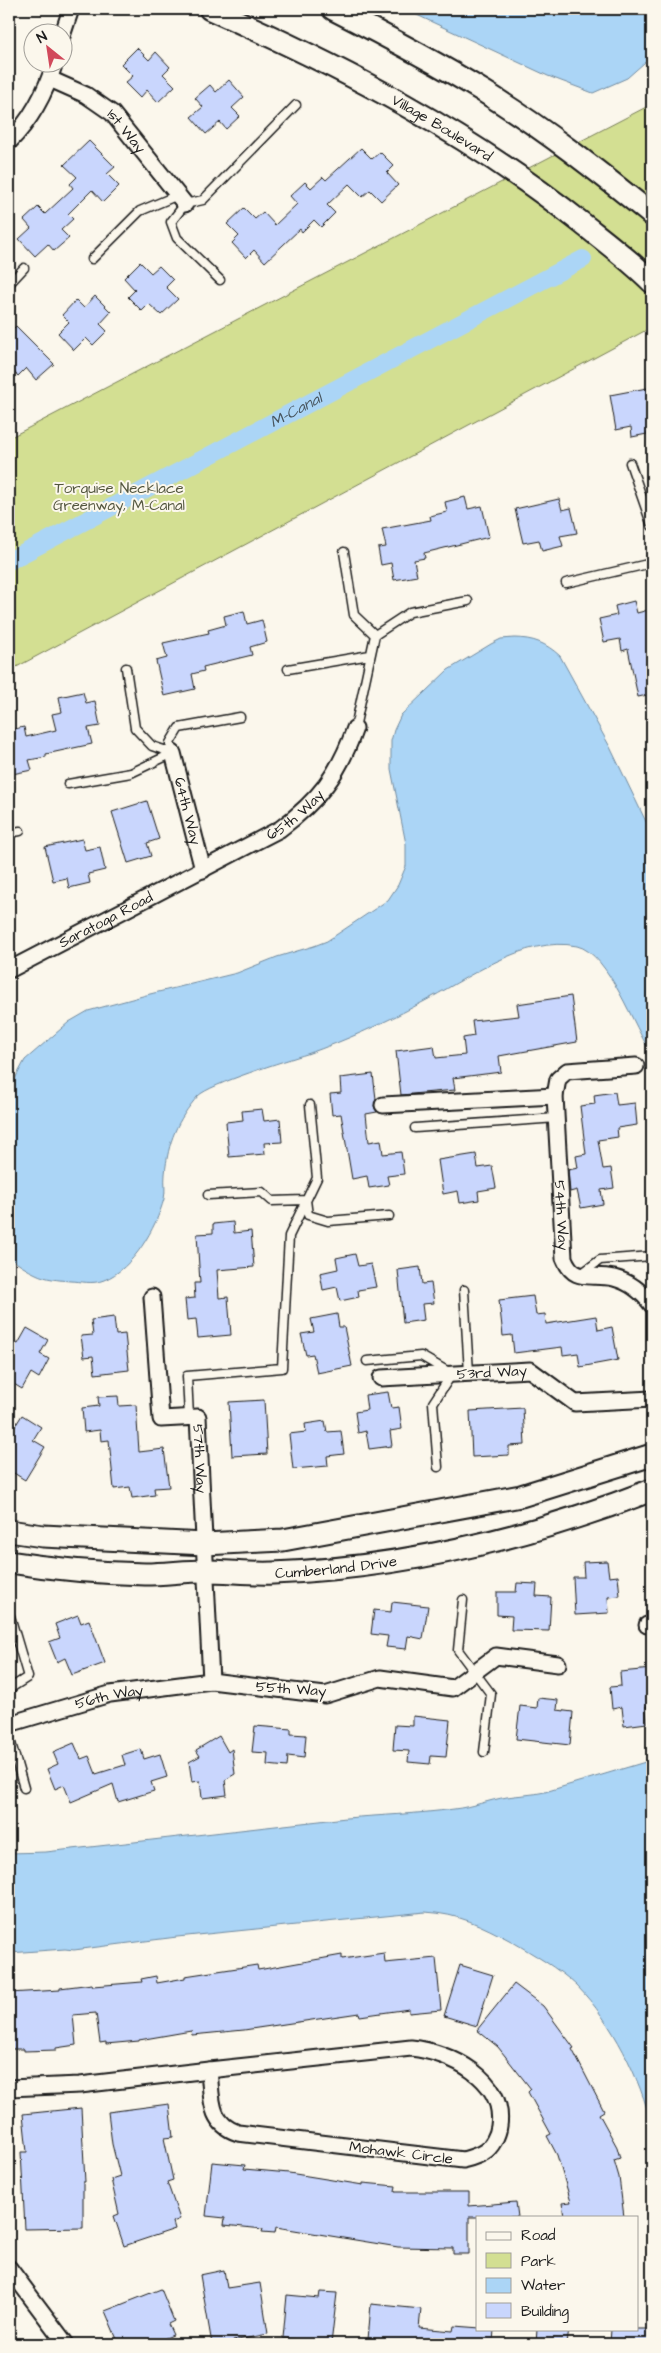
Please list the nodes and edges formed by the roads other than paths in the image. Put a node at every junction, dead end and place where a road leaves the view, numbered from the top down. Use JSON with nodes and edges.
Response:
{"nodes":[{"id":1,"x":71,"y":9,"type":"edge"},
{"id":2,"x":210,"y":9,"type":"edge"},
{"id":3,"x":333,"y":9,"type":"edge"},
{"id":4,"x":67,"y":22,"type":"edge"},
{"id":5,"x":52,"y":72,"type":"edge"},
{"id":6,"x":50,"y":79,"type":"junction"},
{"id":7,"x":296,"y":105,"type":"dead end"},
{"id":8,"x":9,"y":142,"type":"edge"},
{"id":9,"x":181,"y":199,"type":"junction"},
{"id":10,"x":652,"y":214,"type":"edge"},
{"id":11,"x":92,"y":259,"type":"dead end"},
{"id":12,"x":24,"y":268,"type":"dead end"},
{"id":13,"x":220,"y":280,"type":"dead end"},
{"id":14,"x":652,"y":282,"type":"edge"},
{"id":15,"x":9,"y":284,"type":"edge"},
{"id":16,"x":630,"y":463,"type":"dead end"},
{"id":17,"x":652,"y":526,"type":"edge"},
{"id":18,"x":344,"y":552,"type":"dead end"},
{"id":19,"x":652,"y":563,"type":"edge"},
{"id":20,"x":566,"y":583,"type":"dead end"},
{"id":21,"x":468,"y":601,"type":"dead end"},
{"id":22,"x":375,"y":635,"type":"junction"},
{"id":23,"x":370,"y":655,"type":"junction"},
{"id":24,"x":126,"y":668,"type":"dead end"},
{"id":25,"x":288,"y":669,"type":"dead end"},
{"id":26,"x":240,"y":717,"type":"dead end"},
{"id":27,"x":355,"y":728,"type":"joint"},
{"id":28,"x":173,"y":753,"type":"junction"},
{"id":29,"x":68,"y":784,"type":"dead end"},
{"id":30,"x":20,"y":831,"type":"dead end"},
{"id":31,"x":9,"y":833,"type":"edge"},
{"id":32,"x":202,"y":870,"type":"junction"},
{"id":33,"x":9,"y":970,"type":"edge"},
{"id":34,"x":636,"y":1066,"type":"dead end"},
{"id":35,"x":555,"y":1096,"type":"junction"},
{"id":36,"x":310,"y":1105,"type":"dead end"},
{"id":37,"x":383,"y":1105,"type":"dead end"},
{"id":38,"x":556,"y":1118,"type":"junction"},
{"id":39,"x":415,"y":1128,"type":"dead end"},
{"id":40,"x":208,"y":1195,"type":"dead end"},
{"id":41,"x":306,"y":1200,"type":"junction"},
{"id":42,"x":389,"y":1216,"type":"dead end"},
{"id":43,"x":652,"y":1256,"type":"edge"},
{"id":44,"x":579,"y":1276,"type":"junction"},
{"id":45,"x":464,"y":1290,"type":"dead end"},
{"id":46,"x":152,"y":1297,"type":"dead end"},
{"id":47,"x":652,"y":1305,"type":"edge"},
{"id":48,"x":366,"y":1361,"type":"dead end"},
{"id":49,"x":452,"y":1374,"type":"junction"},
{"id":50,"x":469,"y":1374,"type":"junction"},
{"id":51,"x":382,"y":1378,"type":"dead end"},
{"id":52,"x":652,"y":1399,"type":"edge"},
{"id":53,"x":189,"y":1418,"type":"junction"},
{"id":54,"x":652,"y":1455,"type":"edge"},
{"id":55,"x":438,"y":1467,"type":"dead end"},
{"id":56,"x":652,"y":1490,"type":"edge"},
{"id":57,"x":9,"y":1531,"type":"edge"},
{"id":58,"x":205,"y":1544,"type":"junction"},
{"id":59,"x":9,"y":1562,"type":"edge"},
{"id":60,"x":206,"y":1571,"type":"junction"},
{"id":61,"x":463,"y":1600,"type":"dead end"},
{"id":62,"x":10,"y":1616,"type":"dead end"},
{"id":63,"x":558,"y":1664,"type":"dead end"},
{"id":64,"x":474,"y":1672,"type":"junction"},
{"id":65,"x":211,"y":1682,"type":"junction"},
{"id":66,"x":9,"y":1689,"type":"edge"},
{"id":67,"x":9,"y":1724,"type":"edge"},
{"id":68,"x":9,"y":1736,"type":"edge"},
{"id":69,"x":484,"y":1752,"type":"dead end"},
{"id":70,"x":24,"y":1788,"type":"dead end"},
{"id":71,"x":209,"y":2070,"type":"junction"},
{"id":72,"x":9,"y":2088,"type":"edge"},
{"id":73,"x":9,"y":2268,"type":"edge"},
{"id":74,"x":66,"y":2344,"type":"edge"}],
"edges":[{"from":1,"to":4,"type":"street"},
{"from":2,"to":14,"type":"street","name":"Village Boulevard"},
{"from":3,"to":10,"type":"street"},
{"from":5,"to":6,"type":"street"},
{"from":6,"to":8,"type":"street"},
{"from":6,"to":9,"type":"street","name":"1st Way"},
{"from":7,"to":9,"type":"lane"},
{"from":9,"to":11,"type":"lane"},
{"from":9,"to":13,"type":"lane"},
{"from":12,"to":15,"type":"lane"},
{"from":16,"to":17,"type":"lane"},
{"from":18,"to":22,"type":"lane"},
{"from":19,"to":20,"type":"lane"},
{"from":21,"to":22,"type":"lane"},
{"from":22,"to":23,"type":"lane"},
{"from":23,"to":25,"type":"lane"},
{"from":23,"to":27,"type":"lane"},
{"from":24,"to":28,"type":"lane"},
{"from":26,"to":28,"type":"lane"},
{"from":27,"to":32,"type":"street","name":"65th Way"},
{"from":28,"to":29,"type":"lane"},
{"from":28,"to":32,"type":"street","name":"64th Way"},
{"from":30,"to":31,"type":"lane"},
{"from":32,"to":33,"type":"street","name":"Saratoga Road"},
{"from":34,"to":35,"type":"street","name":"54th Way"},
{"from":35,"to":37,"type":"street"},
{"from":35,"to":38,"type":"street","name":"54th Way"},
{"from":36,"to":41,"type":"lane"},
{"from":38,"to":39,"type":"lane"},
{"from":38,"to":44,"type":"street","name":"54th Way"},
{"from":40,"to":41,"type":"lane"},
{"from":41,"to":42,"type":"lane"},
{"from":41,"to":53,"type":"lane"},
{"from":43,"to":44,"type":"lane"},
{"from":44,"to":47,"type":"street"},
{"from":45,"to":50,"type":"lane"},
{"from":46,"to":53,"type":"street","name":"57th Way"},
{"from":48,"to":49,"type":"lane"},
{"from":49,"to":50,"type":"street","name":"53rd Way"},
{"from":49,"to":51,"type":"street","name":"53rd Way"},
{"from":49,"to":55,"type":"lane"},
{"from":50,"to":52,"type":"street","name":"53rd Way"},
{"from":53,"to":58,"type":"street","name":"57th Way"},
{"from":54,"to":58,"type":"street","name":"Cumberland Drive"},
{"from":56,"to":60,"type":"street","name":"Cumberland Drive"},
{"from":57,"to":58,"type":"street","name":"Cumberland Drive"},
{"from":58,"to":60,"type":"street","name":"57th Way"},
{"from":59,"to":60,"type":"street","name":"Cumberland Drive"},
{"from":60,"to":65,"type":"street"},
{"from":61,"to":64,"type":"lane"},
{"from":62,"to":66,"type":"lane"},
{"from":63,"to":64,"type":"street","name":"55th Way"},
{"from":64,"to":65,"type":"street","name":"55th Way"},
{"from":64,"to":69,"type":"lane"},
{"from":65,"to":67,"type":"street","name":"56th Way"},
{"from":68,"to":70,"type":"lane"},
{"from":71,"to":71,"type":"street","name":"Mohawk Circle"},
{"from":71,"to":72,"type":"street","name":"Mohawk Circle"},
{"from":73,"to":74,"type":"street"}]}
